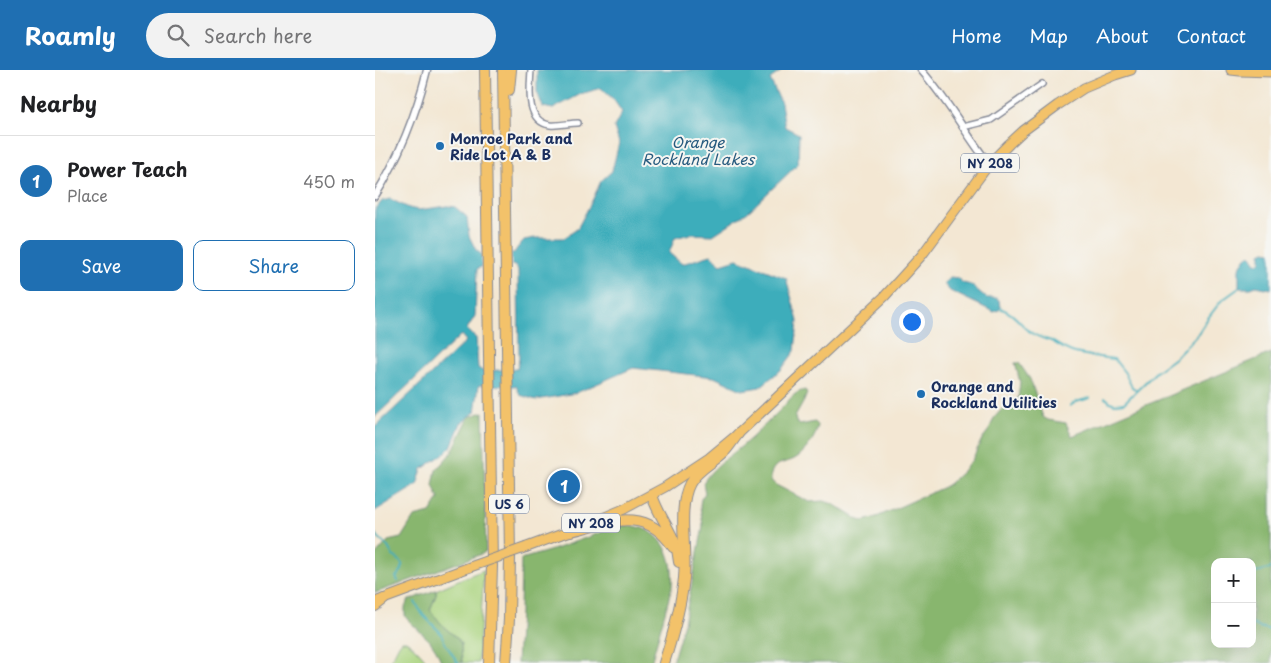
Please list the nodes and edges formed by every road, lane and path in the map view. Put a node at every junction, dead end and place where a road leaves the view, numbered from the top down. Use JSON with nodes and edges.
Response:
{"nodes":[{"id":1,"x":427,"y":70,"type":"edge"},
{"id":2,"x":485,"y":70,"type":"edge"},
{"id":3,"x":503,"y":70,"type":"edge"},
{"id":4,"x":511,"y":70,"type":"edge"},
{"id":5,"x":531,"y":70,"type":"edge"},
{"id":6,"x":921,"y":70,"type":"edge"},
{"id":7,"x":1131,"y":70,"type":"edge"},
{"id":8,"x":1231,"y":70,"type":"edge"},
{"id":9,"x":1271,"y":72,"type":"edge"},
{"id":10,"x":1043,"y":84,"type":"dead end"},
{"id":11,"x":578,"y":123,"type":"dead end"},
{"id":12,"x":963,"y":127,"type":"junction"},
{"id":13,"x":504,"y":151,"type":"junction"},
{"id":14,"x":989,"y":164,"type":"junction"},
{"id":15,"x":375,"y":196,"type":"edge"},
{"id":16,"x":738,"y":434,"type":"junction"},
{"id":17,"x":652,"y":495,"type":"junction"},
{"id":18,"x":571,"y":531,"type":"junction"},
{"id":19,"x":682,"y":560,"type":"junction"},
{"id":20,"x":378,"y":602,"type":"edge"},
{"id":21,"x":489,"y":662,"type":"edge"},
{"id":22,"x":507,"y":663,"type":"edge"},
{"id":23,"x":659,"y":663,"type":"edge"},
{"id":24,"x":664,"y":663,"type":"edge"}],
"edges":[{"from":1,"to":15,"type":"street"},
{"from":2,"to":21,"type":"highway","number":"US 6"},
{"from":3,"to":13,"type":"highway","number":"US 6"},
{"from":4,"to":13,"type":"highway"},
{"from":5,"to":11,"type":"street"},
{"from":6,"to":12,"type":"street"},
{"from":7,"to":14,"type":"main road","number":"NY 208"},
{"from":8,"to":9,"type":"main road"},
{"from":10,"to":12,"type":"street"},
{"from":12,"to":14,"type":"street"},
{"from":13,"to":22,"type":"highway","number":"US 6"},
{"from":14,"to":16,"type":"main road","number":"NY 208"},
{"from":16,"to":17,"type":"main road","number":"NY 208"},
{"from":16,"to":19,"type":"highway"},
{"from":17,"to":18,"type":"main road","number":"NY 208"},
{"from":17,"to":19,"type":"highway"},
{"from":18,"to":19,"type":"highway"},
{"from":18,"to":20,"type":"main road","number":"NY 208","bridge":true},
{"from":19,"to":23,"type":"highway"},
{"from":19,"to":24,"type":"highway"}]}
